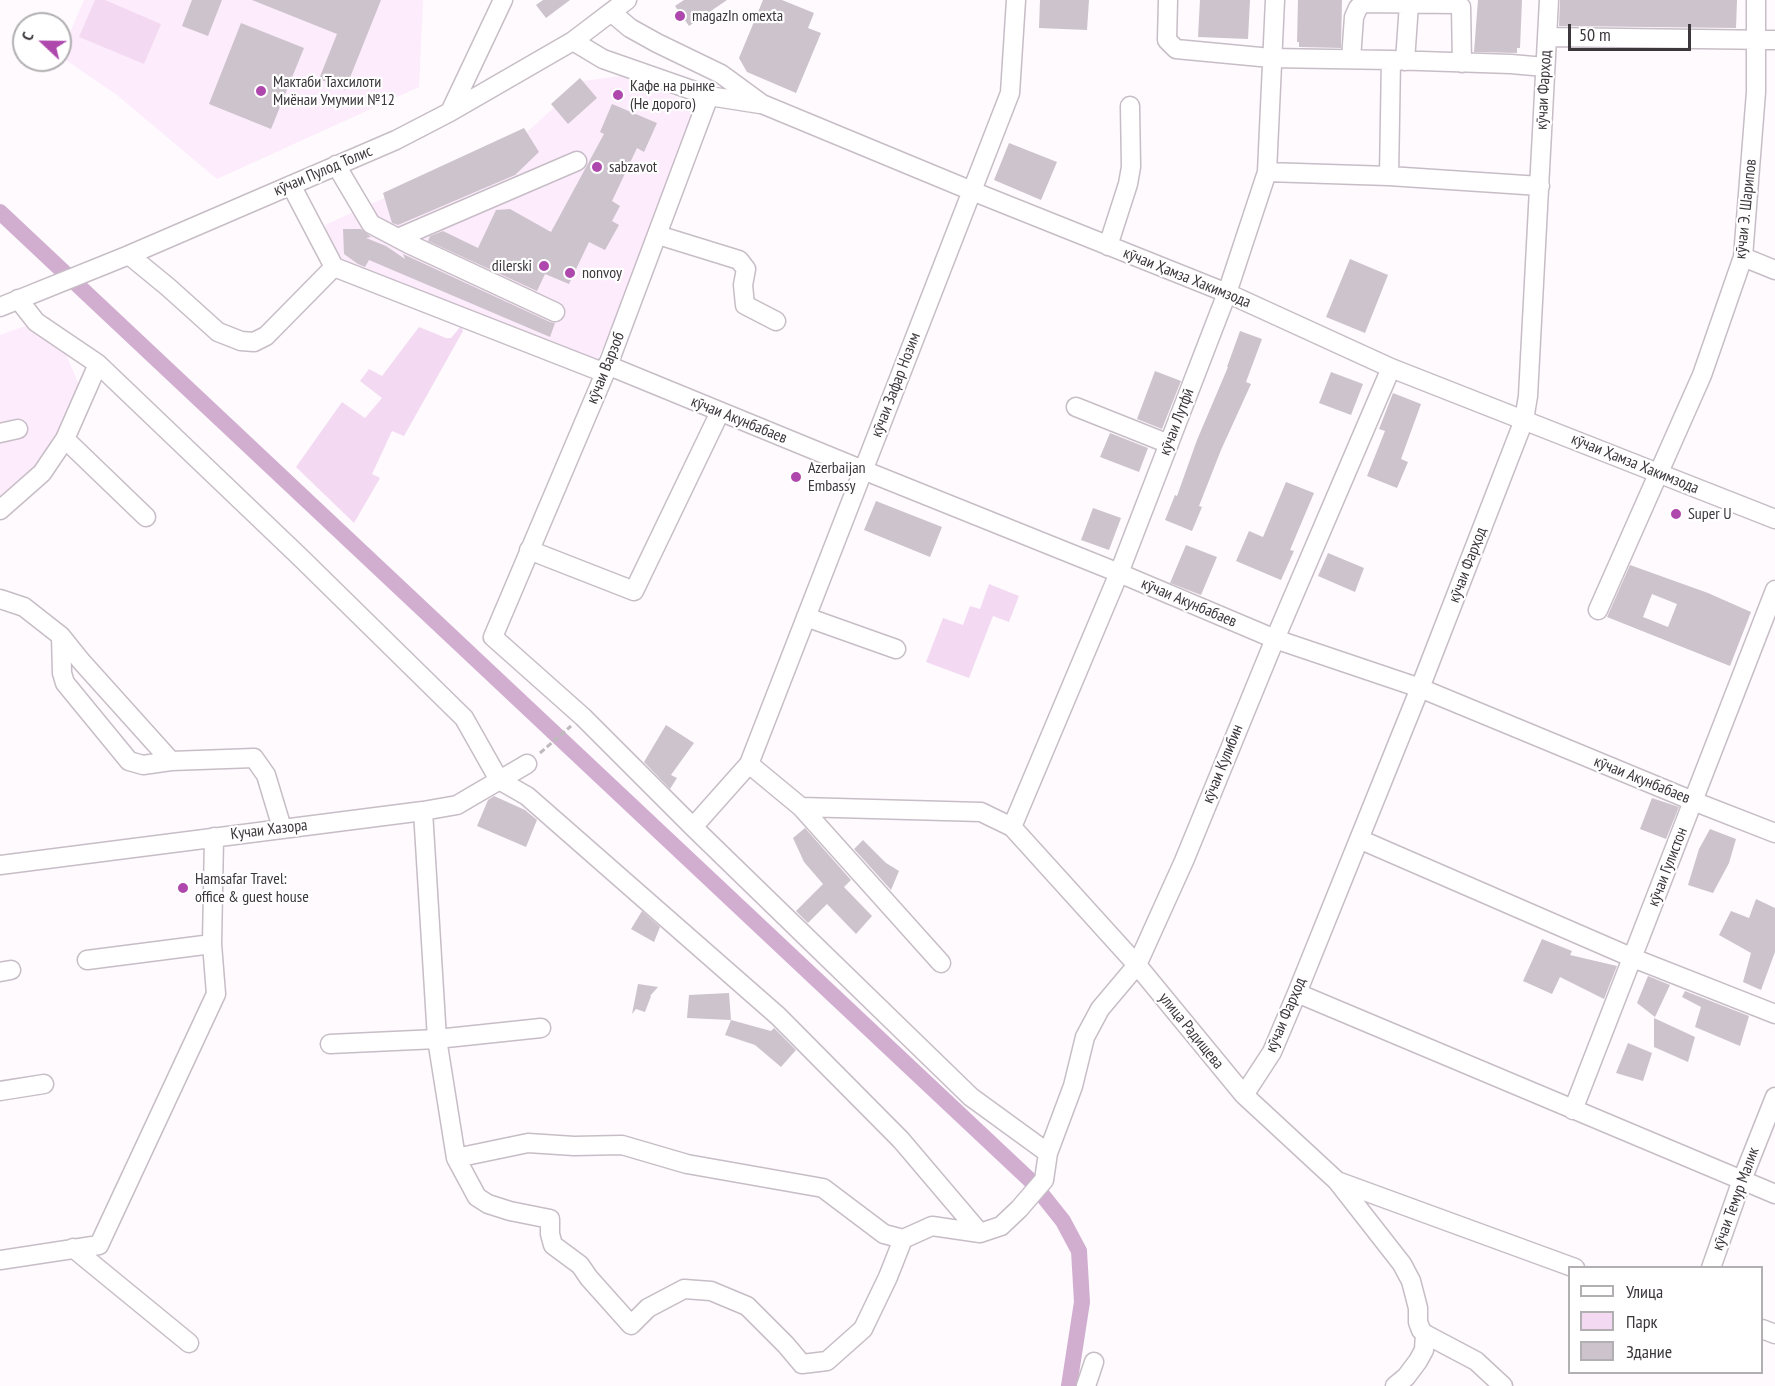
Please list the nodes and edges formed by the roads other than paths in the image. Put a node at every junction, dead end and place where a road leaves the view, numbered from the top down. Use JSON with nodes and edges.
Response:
{"nodes":[{"id":1,"x":503,"y":0,"type":"edge"},
{"id":2,"x":627,"y":0,"type":"edge"},
{"id":3,"x":1016,"y":0,"type":"edge"},
{"id":4,"x":1168,"y":0,"type":"edge"},
{"id":5,"x":1275,"y":0,"type":"edge"},
{"id":6,"x":1549,"y":0,"type":"edge"},
{"id":7,"x":1756,"y":0,"type":"edge"},
{"id":8,"x":1409,"y":4,"type":"junction"},
{"id":9,"x":611,"y":12,"type":"junction"},
{"id":10,"x":1547,"y":38,"type":"junction"},
{"id":11,"x":1775,"y":40,"type":"edge"},
{"id":12,"x":573,"y":41,"type":"junction"},
{"id":13,"x":1755,"y":41,"type":"junction"},
{"id":14,"x":1271,"y":58,"type":"junction"},
{"id":15,"x":1351,"y":59,"type":"junction"},
{"id":16,"x":1398,"y":60,"type":"junction"},
{"id":17,"x":1462,"y":63,"type":"junction"},
{"id":18,"x":1545,"y":67,"type":"junction"},
{"id":19,"x":709,"y":96,"type":"junction"},
{"id":20,"x":762,"y":104,"type":"junction"},
{"id":21,"x":1130,"y":106,"type":"dead end"},
{"id":22,"x":450,"y":112,"type":"junction"},
{"id":23,"x":577,"y":161,"type":"dead end"},
{"id":24,"x":336,"y":165,"type":"junction"},
{"id":25,"x":1267,"y":171,"type":"junction"},
{"id":26,"x":1389,"y":176,"type":"junction"},
{"id":27,"x":291,"y":185,"type":"junction"},
{"id":28,"x":1540,"y":186,"type":"junction"},
{"id":29,"x":972,"y":191,"type":"junction"},
{"id":30,"x":658,"y":235,"type":"junction"},
{"id":31,"x":398,"y":238,"type":"junction"},
{"id":32,"x":1108,"y":246,"type":"junction"},
{"id":33,"x":129,"y":255,"type":"junction"},
{"id":34,"x":1743,"y":257,"type":"junction"},
{"id":35,"x":334,"y":267,"type":"junction"},
{"id":36,"x":1775,"y":270,"type":"edge"},
{"id":37,"x":1227,"y":293,"type":"junction"},
{"id":38,"x":18,"y":299,"type":"junction"},
{"id":39,"x":0,"y":307,"type":"edge"},
{"id":40,"x":555,"y":312,"type":"dead end"},
{"id":41,"x":776,"y":321,"type":"dead end"},
{"id":42,"x":98,"y":364,"type":"junction"},
{"id":43,"x":1390,"y":368,"type":"junction"},
{"id":44,"x":606,"y":369,"type":"junction"},
{"id":45,"x":1076,"y":407,"type":"dead end"},
{"id":46,"x":720,"y":412,"type":"junction"},
{"id":47,"x":1524,"y":420,"type":"junction"},
{"id":48,"x":65,"y":438,"type":"junction"},
{"id":49,"x":1169,"y":444,"type":"junction"},
{"id":50,"x":863,"y":470,"type":"junction"},
{"id":51,"x":1659,"y":474,"type":"junction"},
{"id":52,"x":0,"y":510,"type":"edge"},
{"id":53,"x":146,"y":517,"type":"dead end"},
{"id":54,"x":1775,"y":519,"type":"edge"},
{"id":55,"x":529,"y":550,"type":"junction"},
{"id":56,"x":1119,"y":573,"type":"junction"},
{"id":57,"x":1775,"y":590,"type":"edge"},
{"id":58,"x":0,"y":599,"type":"edge"},
{"id":59,"x":1598,"y":610,"type":"dead end"},
{"id":60,"x":806,"y":617,"type":"junction"},
{"id":61,"x":61,"y":636,"type":"junction"},
{"id":62,"x":1275,"y":639,"type":"junction"},
{"id":63,"x":896,"y":649,"type":"dead end"},
{"id":64,"x":1420,"y":688,"type":"junction"},
{"id":65,"x":171,"y":761,"type":"junction"},
{"id":66,"x":527,"y":764,"type":"road end"},
{"id":67,"x":749,"y":764,"type":"junction"},
{"id":68,"x":499,"y":780,"type":"junction"},
{"id":69,"x":1693,"y":801,"type":"junction"},
{"id":70,"x":801,"y":807,"type":"junction"},
{"id":71,"x":423,"y":811,"type":"junction"},
{"id":72,"x":693,"y":826,"type":"junction"},
{"id":73,"x":1012,"y":827,"type":"junction"},
{"id":74,"x":282,"y":828,"type":"junction"},
{"id":75,"x":1775,"y":833,"type":"edge"},
{"id":76,"x":214,"y":837,"type":"junction"},
{"id":77,"x":1359,"y":839,"type":"junction"},
{"id":78,"x":0,"y":865,"type":"edge"},
{"id":79,"x":212,"y":944,"type":"junction"},
{"id":80,"x":1633,"y":958,"type":"junction"},
{"id":81,"x":87,"y":960,"type":"dead end"},
{"id":82,"x":941,"y":963,"type":"dead end"},
{"id":83,"x":1137,"y":965,"type":"junction"},
{"id":84,"x":1297,"y":993,"type":"junction"},
{"id":85,"x":1775,"y":1014,"type":"edge"},
{"id":86,"x":541,"y":1028,"type":"dead end"},
{"id":87,"x":437,"y":1039,"type":"junction"},
{"id":88,"x":330,"y":1044,"type":"dead end"},
{"id":89,"x":44,"y":1084,"type":"dead end"},
{"id":90,"x":0,"y":1091,"type":"edge"},
{"id":91,"x":1244,"y":1095,"type":"junction"},
{"id":92,"x":1775,"y":1096,"type":"edge"},
{"id":93,"x":1573,"y":1110,"type":"junction"},
{"id":94,"x":1048,"y":1153,"type":"junction"},
{"id":95,"x":456,"y":1158,"type":"junction"},
{"id":96,"x":1337,"y":1180,"type":"junction"},
{"id":97,"x":1742,"y":1180,"type":"junction"},
{"id":98,"x":1775,"y":1194,"type":"edge"},
{"id":99,"x":980,"y":1233,"type":"junction"},
{"id":100,"x":903,"y":1239,"type":"junction"},
{"id":101,"x":73,"y":1248,"type":"junction"},
{"id":102,"x":0,"y":1260,"type":"edge"},
{"id":103,"x":1570,"y":1266,"type":"edge"},
{"id":104,"x":1712,"y":1266,"type":"edge"},
{"id":105,"x":1425,"y":1334,"type":"junction"},
{"id":106,"x":189,"y":1343,"type":"dead end"},
{"id":107,"x":1094,"y":1362,"type":"dead end"},
{"id":108,"x":1086,"y":1386,"type":"edge"},
{"id":109,"x":1395,"y":1386,"type":"edge"},
{"id":110,"x":1503,"y":1386,"type":"edge"}],
"edges":[{"from":1,"to":22,"type":"street"},
{"from":2,"to":9,"type":"street","name":"кӯчаи Пулод Толис"},
{"from":3,"to":29,"type":"street","name":"кӯчаи Зафар Нозим"},
{"from":4,"to":14,"type":"street"},
{"from":5,"to":14,"type":"street","name":"кӯчаи Лутфӣ"},
{"from":6,"to":10,"type":"street","name":"кӯчаи Фарҳод"},
{"from":7,"to":13,"type":"street","name":"кӯчаи Э. Шарипов"},
{"from":8,"to":15,"type":"street"},
{"from":8,"to":16,"type":"street"},
{"from":8,"to":17,"type":"street"},
{"from":9,"to":12,"type":"street","name":"кӯчаи Пулод Толис"},
{"from":9,"to":20,"type":"street","name":"кӯчаи Ҳамза Хакимзода"},
{"from":10,"to":13,"type":"street"},
{"from":10,"to":18,"type":"street","name":"кӯчаи Фарҳод"},
{"from":11,"to":13,"type":"street"},
{"from":12,"to":19,"type":"street"},
{"from":12,"to":22,"type":"street","name":"кӯчаи Пулод Толис"},
{"from":13,"to":34,"type":"street","name":"кӯчаи Э. Шарипов"},
{"from":14,"to":15,"type":"street"},
{"from":14,"to":25,"type":"street","name":"кӯчаи Лутфӣ"},
{"from":15,"to":16,"type":"street"},
{"from":16,"to":17,"type":"street"},
{"from":16,"to":26,"type":"street"},
{"from":17,"to":18,"type":"street"},
{"from":18,"to":28,"type":"street","name":"кӯчаи Фарҳод"},
{"from":19,"to":20,"type":"street"},
{"from":19,"to":30,"type":"street","name":"кӯчаи Варзоб"},
{"from":20,"to":29,"type":"street","name":"кӯчаи Ҳамза Хакимзода"},
{"from":21,"to":32,"type":"street"},
{"from":22,"to":24,"type":"street","name":"кӯчаи Пулод Толис"},
{"from":23,"to":31,"type":"street"},
{"from":24,"to":27,"type":"street","name":"кӯчаи Пулод Толис"},
{"from":24,"to":31,"type":"street"},
{"from":25,"to":26,"type":"street"},
{"from":25,"to":37,"type":"street","name":"кӯчаи Лутфӣ"},
{"from":26,"to":28,"type":"street"},
{"from":27,"to":33,"type":"street","name":"кӯчаи Пулод Толис"},
{"from":27,"to":35,"type":"street"},
{"from":28,"to":47,"type":"street","name":"кӯчаи Фарҳод"},
{"from":29,"to":32,"type":"street","name":"кӯчаи Ҳамза Хакимзода"},
{"from":29,"to":50,"type":"street","name":"кӯчаи Зафар Нозим"},
{"from":30,"to":41,"type":"street"},
{"from":30,"to":44,"type":"street","name":"кӯчаи Варзоб"},
{"from":31,"to":40,"type":"street"},
{"from":32,"to":37,"type":"street","name":"кӯчаи Ҳамза Хакимзода"},
{"from":33,"to":35,"type":"street"},
{"from":33,"to":38,"type":"street","name":"кӯчаи Пулод Толис"},
{"from":34,"to":36,"type":"street"},
{"from":34,"to":51,"type":"street","name":"кӯчаи Э. Шарипов"},
{"from":35,"to":44,"type":"street","name":"кӯчаи Акунбабаев"},
{"from":37,"to":43,"type":"street","name":"кӯчаи Ҳамза Хакимзода"},
{"from":37,"to":49,"type":"street","name":"кӯчаи Лутфӣ"},
{"from":38,"to":39,"type":"street","name":"кӯчаи Пулод Толис"},
{"from":38,"to":42,"type":"street"},
{"from":42,"to":48,"type":"street"},
{"from":42,"to":68,"type":"street"},
{"from":43,"to":47,"type":"street","name":"кӯчаи Ҳамза Хакимзода"},
{"from":43,"to":62,"type":"street","name":"кӯчаи Кулибин"},
{"from":44,"to":46,"type":"street","name":"кӯчаи Акунбабаев"},
{"from":44,"to":55,"type":"street","name":"кӯчаи Варзоб"},
{"from":45,"to":49,"type":"street"},
{"from":46,"to":50,"type":"street","name":"кӯчаи Акунбабаев"},
{"from":46,"to":55,"type":"street"},
{"from":47,"to":51,"type":"street","name":"кӯчаи Ҳамза Хакимзода"},
{"from":47,"to":64,"type":"street","name":"кӯчаи Фарҳод"},
{"from":48,"to":52,"type":"street"},
{"from":48,"to":53,"type":"street"},
{"from":49,"to":56,"type":"street","name":"кӯчаи Лутфӣ"},
{"from":50,"to":56,"type":"street","name":"кӯчаи Акунбабаев"},
{"from":50,"to":60,"type":"street","name":"кӯчаи Зафар Нозим"},
{"from":51,"to":54,"type":"street","name":"кӯчаи Ҳамза Хакимзода"},
{"from":51,"to":59,"type":"street","name":"кӯчаи Э. Шарипов"},
{"from":55,"to":72,"type":"street","name":"кӯчаи Варзоб"},
{"from":56,"to":62,"type":"street","name":"кӯчаи Акунбабаев"},
{"from":56,"to":73,"type":"street","name":"кӯчаи Лутфӣ"},
{"from":57,"to":69,"type":"street","name":"кӯчаи Гулистон"},
{"from":58,"to":61,"type":"street"},
{"from":60,"to":63,"type":"street"},
{"from":60,"to":67,"type":"street","name":"кӯчаи Зафар Нозим"},
{"from":61,"to":65,"type":"street"},
{"from":61,"to":65,"type":"street"},
{"from":62,"to":64,"type":"street","name":"кӯчаи Акунбабаев"},
{"from":62,"to":83,"type":"street","name":"кӯчаи Кулибин"},
{"from":64,"to":69,"type":"street","name":"кӯчаи Акунбабаев"},
{"from":64,"to":77,"type":"street","name":"кӯчаи Фарҳод"},
{"from":65,"to":74,"type":"street"},
{"from":66,"to":68,"type":"street","name":"Кучаи Хазора"},
{"from":67,"to":70,"type":"street"},
{"from":67,"to":72,"type":"street"},
{"from":68,"to":71,"type":"street","name":"Кучаи Хазора"},
{"from":68,"to":99,"type":"street"},
{"from":69,"to":75,"type":"street","name":"кӯчаи Акунбабаев"},
{"from":69,"to":80,"type":"street","name":"кӯчаи Гулистон"},
{"from":70,"to":73,"type":"street","name":"улица Радищева"},
{"from":70,"to":82,"type":"street"},
{"from":71,"to":74,"type":"street","name":"Кучаи Хазора"},
{"from":71,"to":87,"type":"street"},
{"from":72,"to":94,"type":"street"},
{"from":73,"to":83,"type":"street","name":"улица Радищева"},
{"from":74,"to":76,"type":"street","name":"Кучаи Хазора"},
{"from":76,"to":78,"type":"street","name":"Кучаи Хазора"},
{"from":76,"to":79,"type":"street"},
{"from":77,"to":80,"type":"street"},
{"from":77,"to":84,"type":"street","name":"кӯчаи Фарҳод"},
{"from":79,"to":81,"type":"street"},
{"from":79,"to":101,"type":"street"},
{"from":80,"to":85,"type":"street"},
{"from":80,"to":93,"type":"street","name":"кӯчаи Гулистон"},
{"from":83,"to":91,"type":"street","name":"улица Радищева"},
{"from":83,"to":94,"type":"street","name":"кӯчаи Кулибин"},
{"from":84,"to":91,"type":"street","name":"кӯчаи Фарҳод"},
{"from":84,"to":93,"type":"street"},
{"from":86,"to":87,"type":"street"},
{"from":87,"to":88,"type":"street"},
{"from":87,"to":95,"type":"street"},
{"from":89,"to":90,"type":"street"},
{"from":91,"to":96,"type":"street","name":"улица Радищева"},
{"from":92,"to":97,"type":"street","name":"кӯчаи Темур Малик"},
{"from":93,"to":97,"type":"street"},
{"from":94,"to":99,"type":"street","name":"кӯчаи Кулибин"},
{"from":95,"to":100,"type":"street"},
{"from":95,"to":100,"type":"street"},
{"from":96,"to":103,"type":"street"},
{"from":96,"to":105,"type":"street","name":"улица Радищева"},
{"from":97,"to":98,"type":"street"},
{"from":97,"to":104,"type":"street","name":"кӯчаи Темур Малик"},
{"from":99,"to":100,"type":"street"},
{"from":101,"to":102,"type":"street"},
{"from":101,"to":106,"type":"street"},
{"from":105,"to":109,"type":"street"},
{"from":105,"to":110,"type":"street"},
{"from":107,"to":108,"type":"street"}]}
